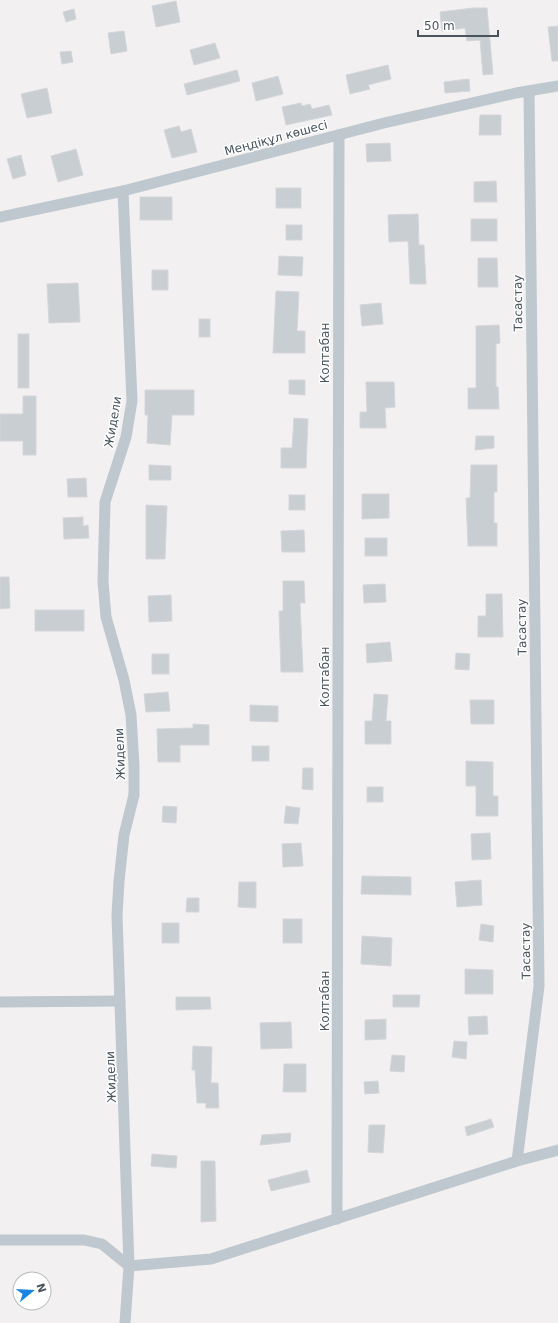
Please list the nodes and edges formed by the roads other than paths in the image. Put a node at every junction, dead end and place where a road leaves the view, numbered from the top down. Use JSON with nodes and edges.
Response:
{"nodes":[{"id":1,"x":558,"y":86,"type":"edge"},
{"id":2,"x":528,"y":91,"type":"junction"},
{"id":3,"x":339,"y":135,"type":"junction"},
{"id":4,"x":124,"y":191,"type":"junction"},
{"id":5,"x":0,"y":217,"type":"edge"},
{"id":6,"x":120,"y":1001,"type":"junction"},
{"id":7,"x":0,"y":1002,"type":"edge"},
{"id":8,"x":558,"y":1150,"type":"edge"},
{"id":9,"x":517,"y":1161,"type":"junction"},
{"id":10,"x":337,"y":1219,"type":"junction"},
{"id":11,"x":0,"y":1240,"type":"edge"},
{"id":12,"x":130,"y":1266,"type":"junction"},
{"id":13,"x":125,"y":1323,"type":"edge"}],
"edges":[{"from":1,"to":2,"type":"street","name":"Меңдіқұл көшесі"},
{"from":2,"to":3,"type":"street","name":"Меңдіқұл көшесі"},
{"from":2,"to":9,"type":"street","name":"Тасастау"},
{"from":3,"to":4,"type":"street","name":"Меңдіқұл көшесі"},
{"from":3,"to":10,"type":"street","name":"Колтабан"},
{"from":4,"to":5,"type":"street","name":"Меңдіқұл көшесі"},
{"from":4,"to":6,"type":"street","name":"Жидели"},
{"from":6,"to":7,"type":"street"},
{"from":6,"to":12,"type":"street","name":"Жидели"},
{"from":8,"to":9,"type":"street"},
{"from":9,"to":10,"type":"street"},
{"from":10,"to":12,"type":"street"},
{"from":11,"to":12,"type":"street"},
{"from":12,"to":13,"type":"street","name":"Жидели"}]}
